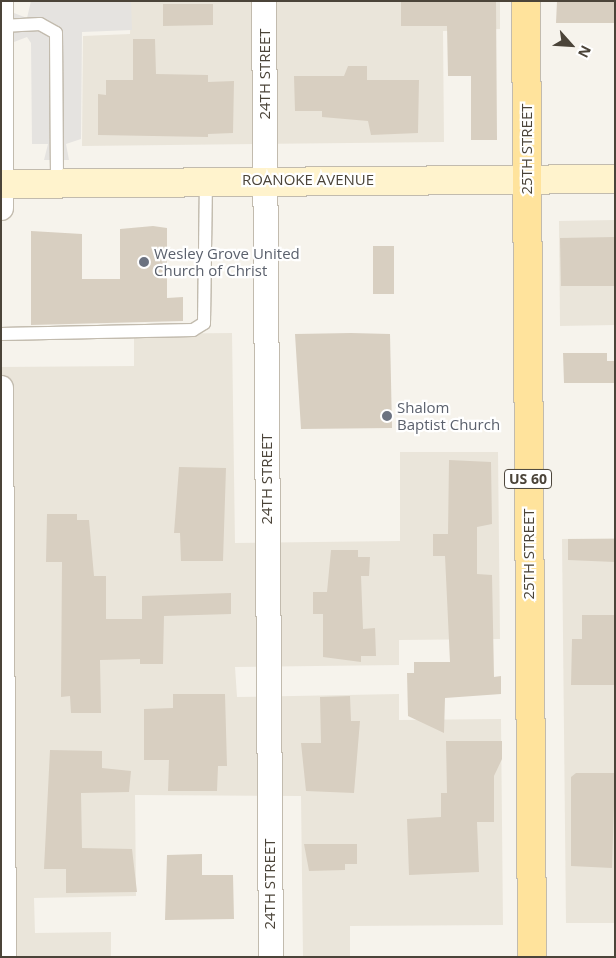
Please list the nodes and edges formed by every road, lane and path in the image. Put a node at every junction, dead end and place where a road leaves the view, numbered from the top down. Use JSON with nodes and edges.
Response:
{"nodes":[{"id":1,"x":264,"y":1,"type":"edge"},
{"id":2,"x":526,"y":1,"type":"edge"},
{"id":3,"x":1,"y":2,"type":"edge"},
{"id":4,"x":2,"y":26,"type":"edge"},
{"id":5,"x":266,"y":180,"type":"junction"},
{"id":6,"x":527,"y":180,"type":"junction"},
{"id":7,"x":615,"y":180,"type":"edge"},
{"id":8,"x":206,"y":181,"type":"junction"},
{"id":9,"x":57,"y":182,"type":"junction"},
{"id":10,"x":1,"y":184,"type":"edge"},
{"id":11,"x":1,"y":208,"type":"edge"},
{"id":12,"x":1,"y":334,"type":"edge"},
{"id":13,"x":1,"y":388,"type":"edge"},
{"id":14,"x":4,"y":957,"type":"edge"},
{"id":15,"x":271,"y":957,"type":"edge"},
{"id":16,"x":532,"y":957,"type":"edge"}],
"edges":[{"from":1,"to":5,"type":"street","name":"24TH STREET"},
{"from":2,"to":6,"type":"main road","name":"25TH STREET","number":"US 60"},
{"from":3,"to":4,"type":"street"},
{"from":4,"to":9,"type":"lane"},
{"from":4,"to":10,"type":"street"},
{"from":5,"to":6,"type":"street","name":"ROANOKE AVENUE"},
{"from":5,"to":8,"type":"street","name":"ROANOKE AVENUE"},
{"from":5,"to":15,"type":"street","name":"24TH STREET"},
{"from":6,"to":7,"type":"street","name":"ROANOKE AVENUE"},
{"from":6,"to":16,"type":"main road","name":"25TH STREET","number":"US 60"},
{"from":8,"to":9,"type":"street","name":"ROANOKE AVENUE"},
{"from":8,"to":12,"type":"lane"},
{"from":9,"to":10,"type":"street","name":"ROANOKE AVENUE"},
{"from":10,"to":11,"type":"street"},
{"from":13,"to":14,"type":"street"}]}
